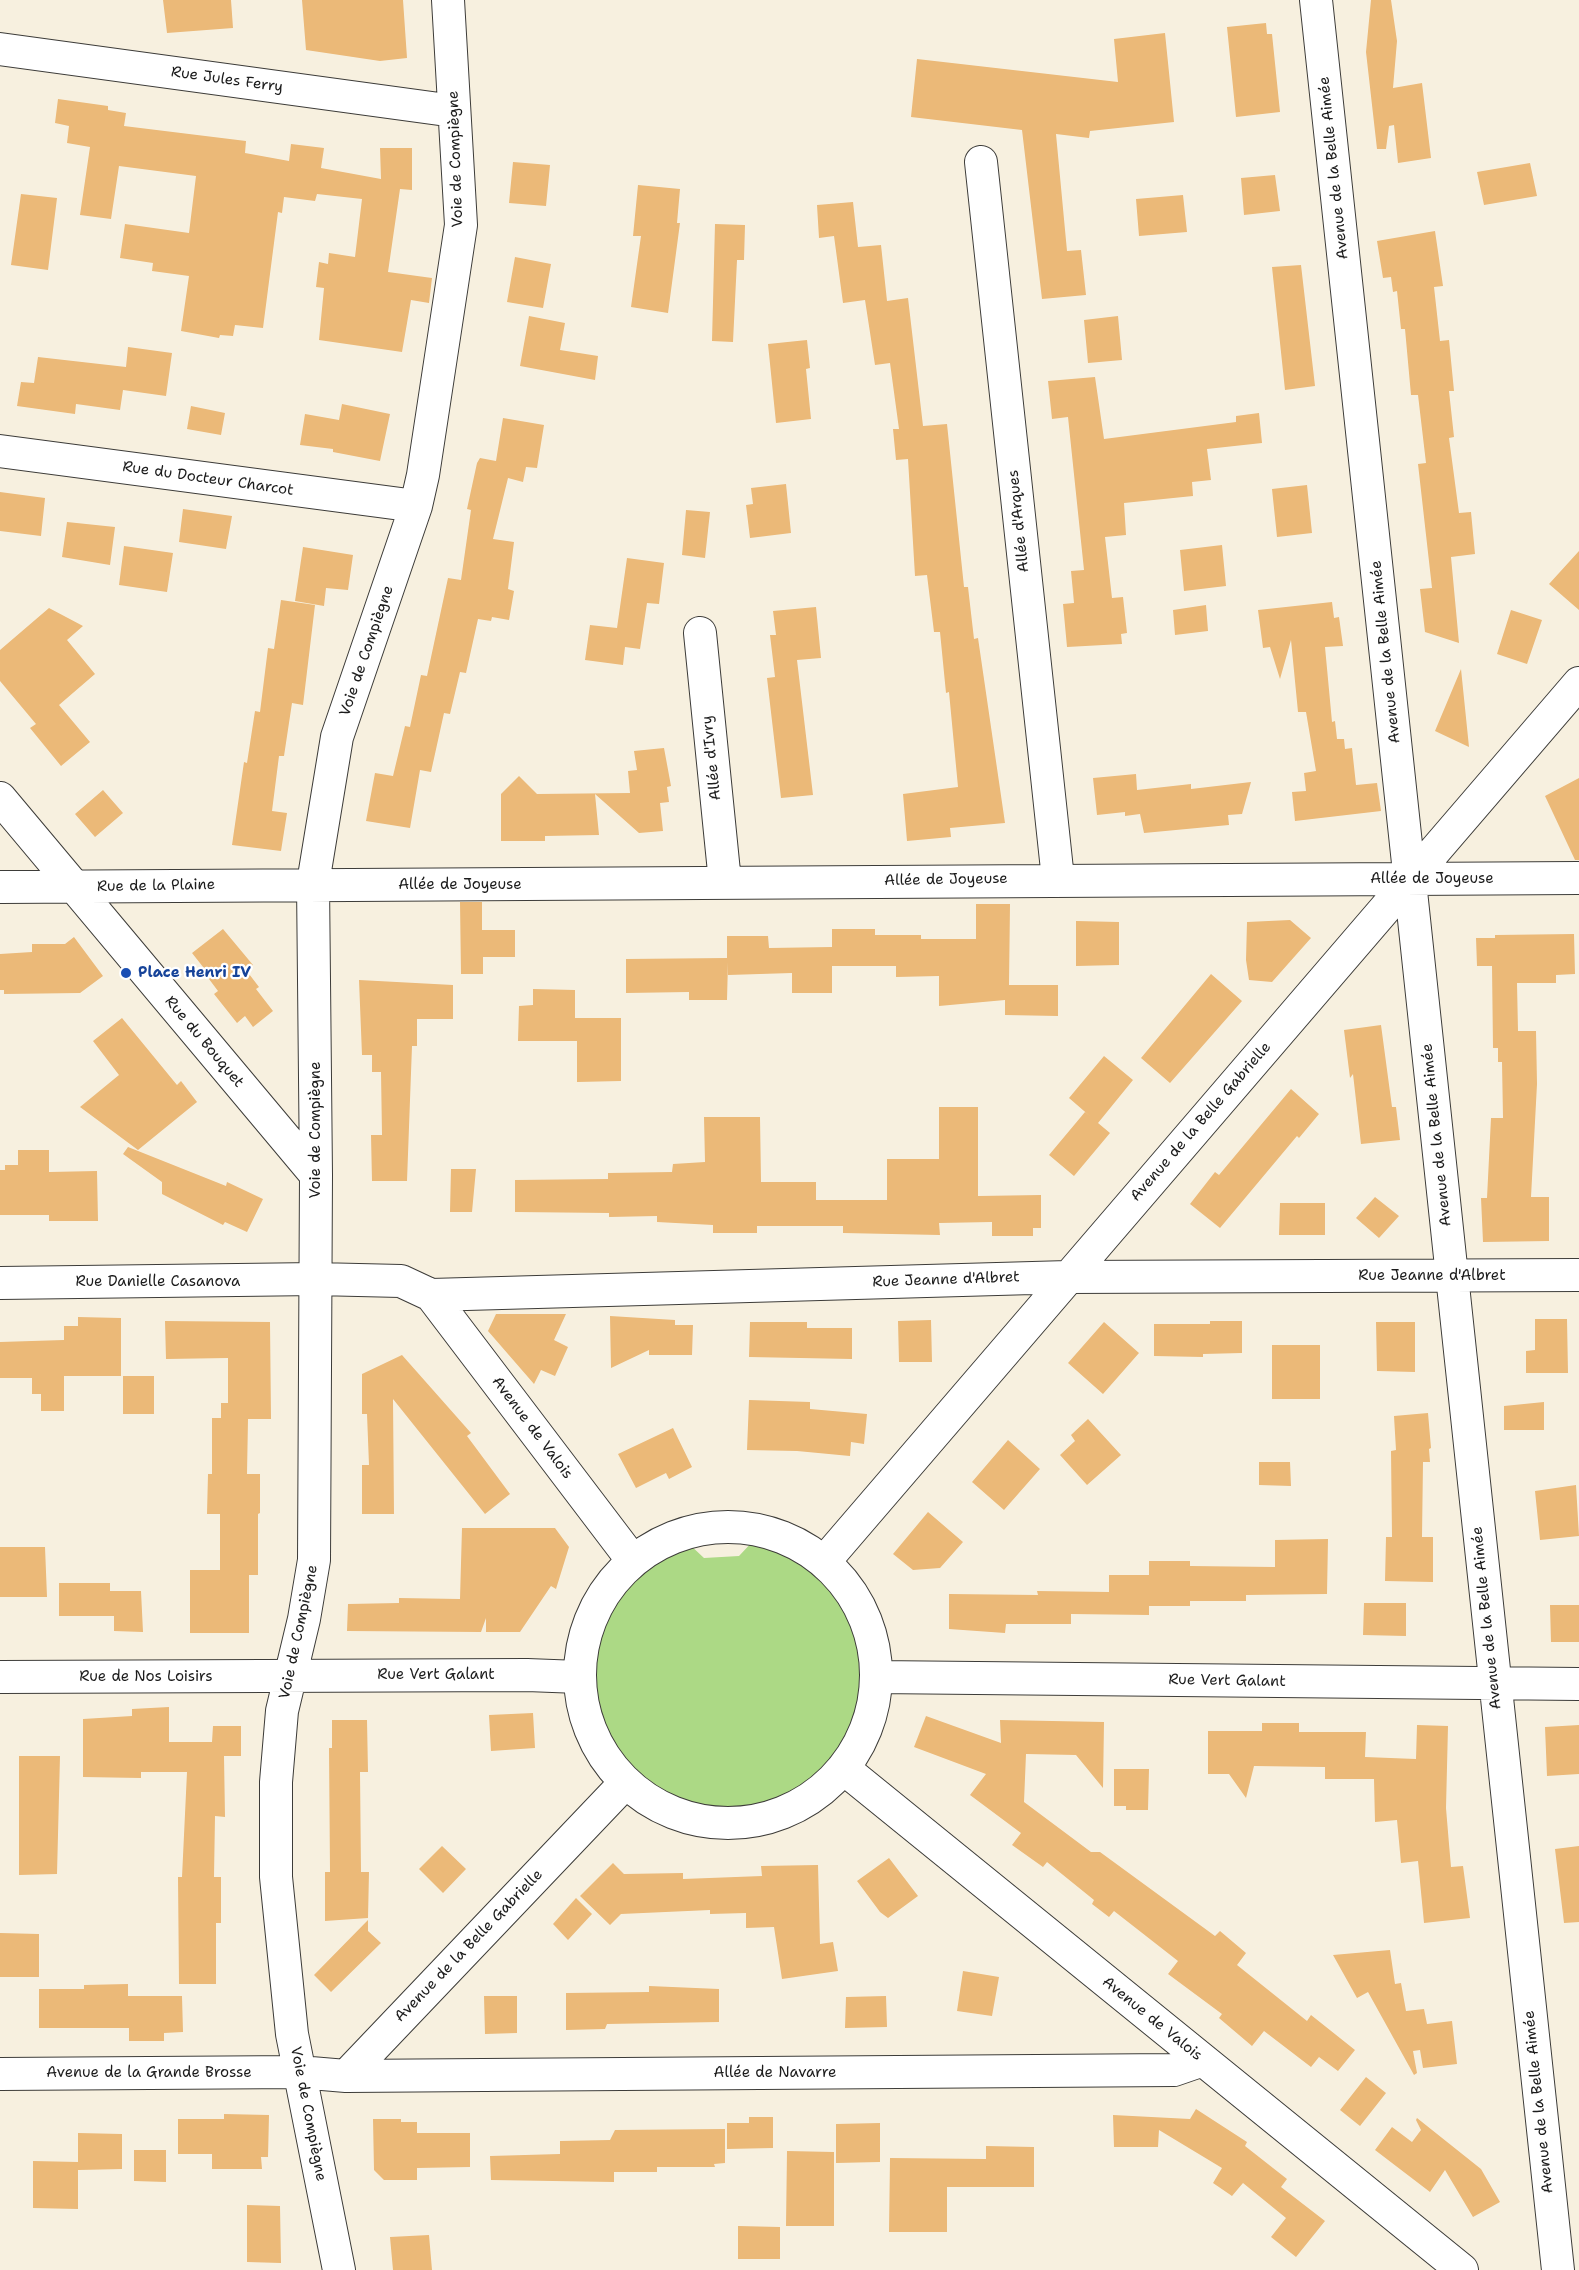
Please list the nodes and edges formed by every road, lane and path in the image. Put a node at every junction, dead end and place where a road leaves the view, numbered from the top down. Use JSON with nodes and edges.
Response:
{"nodes":[{"id":1,"x":448,"y":0,"type":"edge"},
{"id":2,"x":1316,"y":0,"type":"edge"},
{"id":3,"x":0,"y":49,"type":"edge"},
{"id":4,"x":454,"y":111,"type":"junction"},
{"id":5,"x":981,"y":162,"type":"dead end"},
{"id":6,"x":0,"y":452,"type":"edge"},
{"id":7,"x":417,"y":507,"type":"junction"},
{"id":8,"x":700,"y":633,"type":"dead end"},
{"id":9,"x":1579,"y":683,"type":"edge"},
{"id":10,"x":0,"y":798,"type":"edge"},
{"id":11,"x":1579,"y":878,"type":"edge"},
{"id":12,"x":1058,"y":879,"type":"junction"},
{"id":13,"x":1410,"y":879,"type":"junction"},
{"id":14,"x":725,"y":882,"type":"junction"},
{"id":15,"x":313,"y":884,"type":"junction"},
{"id":16,"x":73,"y":886,"type":"junction"},
{"id":17,"x":0,"y":887,"type":"edge"},
{"id":18,"x":316,"y":1175,"type":"junction"},
{"id":19,"x":1579,"y":1275,"type":"edge"},
{"id":20,"x":1451,"y":1276,"type":"junction"},
{"id":21,"x":1068,"y":1277,"type":"junction"},
{"id":22,"x":316,"y":1279,"type":"junction"},
{"id":23,"x":0,"y":1283,"type":"edge"},
{"id":24,"x":430,"y":1295,"type":"junction"},
{"id":25,"x":633,"y":1561,"type":"junction"},
{"id":26,"x":824,"y":1562,"type":"junction"},
{"id":27,"x":292,"y":1676,"type":"junction"},
{"id":28,"x":0,"y":1677,"type":"edge"},
{"id":29,"x":579,"y":1677,"type":"junction"},
{"id":30,"x":876,"y":1677,"type":"junction"},
{"id":31,"x":1494,"y":1683,"type":"junction"},
{"id":32,"x":1579,"y":1684,"type":"edge"},
{"id":33,"x":843,"y":1768,"type":"junction"},
{"id":34,"x":626,"y":1782,"type":"junction"},
{"id":35,"x":1203,"y":2060,"type":"junction"},
{"id":36,"x":299,"y":2072,"type":"junction"},
{"id":37,"x":0,"y":2074,"type":"edge"},
{"id":38,"x":346,"y":2076,"type":"junction"},
{"id":39,"x":1579,"y":2263,"type":"edge"},
{"id":40,"x":339,"y":2270,"type":"edge"},
{"id":41,"x":1462,"y":2270,"type":"edge"},
{"id":42,"x":1558,"y":2270,"type":"edge"},
{"id":43,"x":1570,"y":2270,"type":"edge"}],
"edges":[{"from":1,"to":4,"type":"street","name":"Voie de Compiègne"},
{"from":2,"to":13,"type":"street","name":"Avenue de la Belle Aimée"},
{"from":3,"to":4,"type":"street","name":"Rue Jules Ferry"},
{"from":4,"to":7,"type":"street","name":"Voie de Compiègne"},
{"from":5,"to":12,"type":"street","name":"Allée d'Arques"},
{"from":6,"to":7,"type":"street","name":"Rue du Docteur Charcot"},
{"from":7,"to":15,"type":"street","name":"Voie de Compiègne"},
{"from":8,"to":14,"type":"street","name":"Allée d'Ivry"},
{"from":9,"to":13,"type":"street","name":"Avenue de la Belle Gabrielle"},
{"from":10,"to":16,"type":"street","name":"Rue du Bouquet"},
{"from":11,"to":13,"type":"street","name":"Allée de Joyeuse"},
{"from":12,"to":13,"type":"street","name":"Allée de Joyeuse"},
{"from":12,"to":14,"type":"street","name":"Allée de Joyeuse"},
{"from":13,"to":20,"type":"street","name":"Avenue de la Belle Aimée"},
{"from":13,"to":21,"type":"street","name":"Avenue de la Belle Gabrielle"},
{"from":14,"to":15,"type":"street","name":"Allée de Joyeuse"},
{"from":15,"to":16,"type":"street","name":"Rue de la Plaine"},
{"from":15,"to":18,"type":"street","name":"Voie de Compiègne"},
{"from":16,"to":17,"type":"street","name":"Rue de la Plaine"},
{"from":16,"to":18,"type":"street","name":"Rue du Bouquet"},
{"from":18,"to":22,"type":"street","name":"Voie de Compiègne"},
{"from":19,"to":20,"type":"street","name":"Rue Jeanne d'Albret"},
{"from":20,"to":21,"type":"street","name":"Rue Jeanne d'Albret"},
{"from":20,"to":31,"type":"street","name":"Avenue de la Belle Aimée"},
{"from":21,"to":24,"type":"street","name":"Rue Jeanne d'Albret"},
{"from":21,"to":26,"type":"street","name":"Avenue de la Belle Gabrielle"},
{"from":22,"to":23,"type":"street","name":"Rue Danielle Casanova"},
{"from":22,"to":24,"type":"street","name":"Rue Jeanne d'Albret"},
{"from":22,"to":27,"type":"street","name":"Voie de Compiègne"},
{"from":24,"to":25,"type":"street","name":"Avenue de Valois"},
{"from":25,"to":26,"type":"street"},
{"from":25,"to":29,"type":"street"},
{"from":26,"to":30,"type":"street"},
{"from":27,"to":28,"type":"street","name":"Rue de Nos Loisirs"},
{"from":27,"to":29,"type":"street","name":"Rue Vert Galant"},
{"from":27,"to":36,"type":"street","name":"Voie de Compiègne"},
{"from":29,"to":34,"type":"street"},
{"from":30,"to":31,"type":"street","name":"Rue Vert Galant"},
{"from":30,"to":33,"type":"street"},
{"from":31,"to":32,"type":"street","name":"Rue Vert Galant"},
{"from":31,"to":42,"type":"street","name":"Avenue de la Belle Aimée"},
{"from":33,"to":34,"type":"street"},
{"from":33,"to":35,"type":"street","name":"Avenue de Valois"},
{"from":34,"to":38,"type":"street","name":"Avenue de la Belle Gabrielle"},
{"from":35,"to":38,"type":"street","name":"Allée de Navarre"},
{"from":35,"to":41,"type":"street","name":"Avenue de Valois"},
{"from":36,"to":37,"type":"street","name":"Avenue de la Grande Brosse"},
{"from":36,"to":38,"type":"street"},
{"from":36,"to":40,"type":"street","name":"Voie de Compiègne"},
{"from":39,"to":43,"type":"street"}]}
